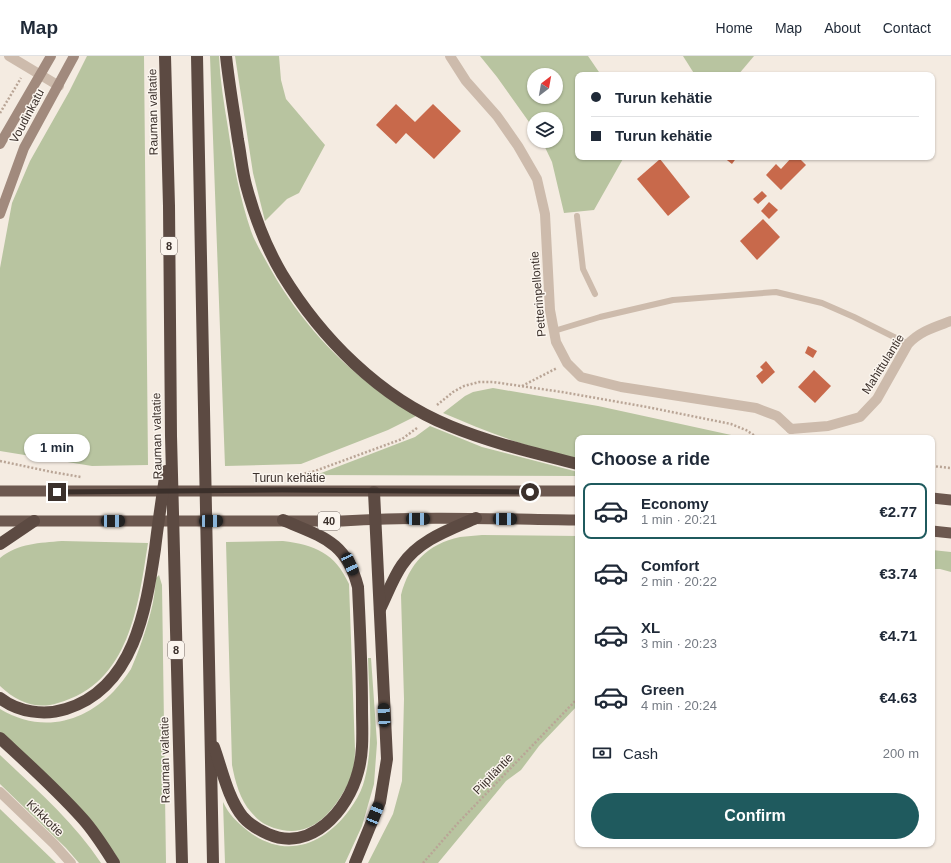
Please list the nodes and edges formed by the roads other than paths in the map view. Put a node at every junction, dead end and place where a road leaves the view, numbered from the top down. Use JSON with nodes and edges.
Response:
{"nodes":[{"id":1,"x":9,"y":56,"type":"edge"},
{"id":2,"x":51,"y":56,"type":"edge"},
{"id":3,"x":74,"y":56,"type":"edge"},
{"id":4,"x":165,"y":56,"type":"edge"},
{"id":5,"x":197,"y":56,"type":"edge"},
{"id":6,"x":226,"y":56,"type":"edge"},
{"id":7,"x":450,"y":56,"type":"edge"},
{"id":8,"x":40,"y":74,"type":"junction"},
{"id":9,"x":59,"y":86,"type":"junction"},
{"id":10,"x":0,"y":144,"type":"edge"},
{"id":11,"x":0,"y":214,"type":"edge"},
{"id":12,"x":577,"y":216,"type":"dead end"},
{"id":13,"x":595,"y":294,"type":"dead end"},
{"id":14,"x":951,"y":321,"type":"edge"},
{"id":15,"x":554,"y":331,"type":"junction"},
{"id":16,"x":908,"y":344,"type":"junction"},
{"id":17,"x":792,"y":434,"type":"edge"},
{"id":18,"x":170,"y":436,"type":"junction"},
{"id":19,"x":575,"y":463,"type":"edge"},
{"id":20,"x":0,"y":491,"type":"edge"},
{"id":21,"x":575,"y":491,"type":"edge"},
{"id":22,"x":374,"y":492,"type":"junction"},
{"id":23,"x":935,"y":498,"type":"edge"},
{"id":24,"x":951,"y":500,"type":"edge"},
{"id":25,"x":476,"y":518,"type":"junction"},
{"id":26,"x":375,"y":519,"type":"junction"},
{"id":27,"x":283,"y":520,"type":"junction"},
{"id":28,"x":575,"y":520,"type":"edge"},
{"id":29,"x":0,"y":521,"type":"edge"},
{"id":30,"x":34,"y":521,"type":"junction"},
{"id":31,"x":935,"y":530,"type":"edge"},
{"id":32,"x":951,"y":533,"type":"edge"},
{"id":33,"x":0,"y":544,"type":"edge"},
{"id":34,"x":379,"y":612,"type":"junction"},
{"id":35,"x":0,"y":698,"type":"edge"},
{"id":36,"x":210,"y":737,"type":"junction"},
{"id":37,"x":0,"y":738,"type":"edge"},
{"id":38,"x":0,"y":792,"type":"edge"},
{"id":39,"x":71,"y":863,"type":"edge"},
{"id":40,"x":114,"y":863,"type":"edge"},
{"id":41,"x":182,"y":863,"type":"edge"},
{"id":42,"x":213,"y":863,"type":"edge"},
{"id":43,"x":355,"y":863,"type":"edge"}],
"edges":[{"from":1,"to":8,"type":"street"},
{"from":2,"to":8,"type":"main road","name":"Voudinkatu"},
{"from":3,"to":9,"type":"main road","name":"Voudinkatu"},
{"from":4,"to":18,"type":"highway","name":"Rauman valtatie","number":"8"},
{"from":5,"to":36,"type":"highway"},
{"from":6,"to":19,"type":"highway"},
{"from":7,"to":15,"type":"street","name":"Petterinpellontie"},
{"from":8,"to":9,"type":"street"},
{"from":8,"to":10,"type":"main road","name":"Voudinkatu"},
{"from":9,"to":11,"type":"main road","name":"Voudinkatu"},
{"from":12,"to":13,"type":"lane"},
{"from":14,"to":16,"type":"street","name":"Mahittulantie"},
{"from":15,"to":16,"type":"lane"},
{"from":15,"to":17,"type":"street","name":"Petterinpellontie"},
{"from":16,"to":17,"type":"street","name":"Mahittulantie"},
{"from":18,"to":35,"type":"highway"},
{"from":18,"to":41,"type":"highway","name":"Rauman valtatie","number":"8"},
{"from":20,"to":22,"type":"highway","name":"Turun kehätie"},
{"from":21,"to":22,"type":"highway","name":"Turun kehätie"},
{"from":22,"to":26,"type":"highway"},
{"from":23,"to":24,"type":"highway"},
{"from":25,"to":26,"type":"highway","number":"40"},
{"from":25,"to":28,"type":"highway","number":"40"},
{"from":25,"to":34,"type":"highway"},
{"from":26,"to":27,"type":"highway","number":"40"},
{"from":26,"to":34,"type":"highway"},
{"from":27,"to":30,"type":"highway","number":"40"},
{"from":27,"to":36,"type":"highway"},
{"from":29,"to":30,"type":"highway","number":"40"},
{"from":30,"to":33,"type":"highway"},
{"from":31,"to":32,"type":"highway"},
{"from":34,"to":43,"type":"highway"},
{"from":36,"to":42,"type":"highway"},
{"from":37,"to":40,"type":"highway"},
{"from":38,"to":39,"type":"street","name":"Kirkkotie"}]}
